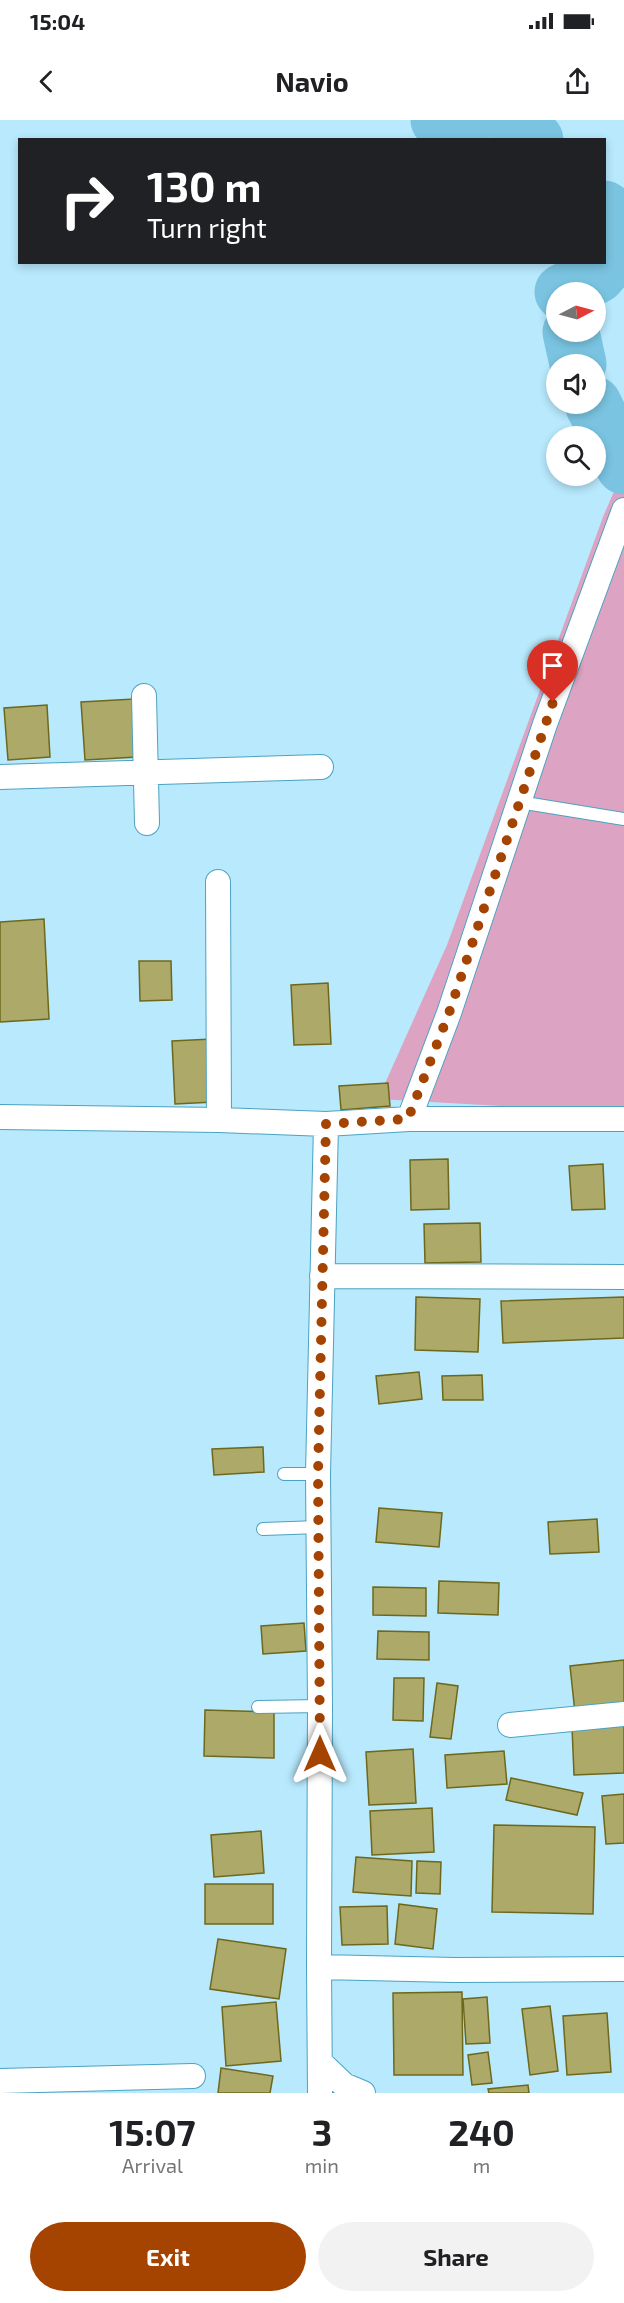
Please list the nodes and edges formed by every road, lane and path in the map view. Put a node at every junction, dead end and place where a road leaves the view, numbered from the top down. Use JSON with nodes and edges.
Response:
{"nodes":[{"id":1,"x":621,"y":517,"type":"edge"},
{"id":2,"x":144,"y":696,"type":"dead end"},
{"id":3,"x":321,"y":767,"type":"dead end"},
{"id":4,"x":146,"y":772,"type":"junction"},
{"id":5,"x":0,"y":777,"type":"edge"},
{"id":6,"x":519,"y":802,"type":"junction"},
{"id":7,"x":624,"y":819,"type":"edge"},
{"id":8,"x":147,"y":823,"type":"dead end"},
{"id":9,"x":218,"y":882,"type":"dead end"},
{"id":10,"x":0,"y":1117,"type":"edge"},
{"id":11,"x":408,"y":1119,"type":"junction"},
{"id":12,"x":624,"y":1119,"type":"edge"},
{"id":13,"x":219,"y":1120,"type":"junction"},
{"id":14,"x":326,"y":1124,"type":"junction"},
{"id":15,"x":322,"y":1276,"type":"junction"},
{"id":16,"x":624,"y":1277,"type":"edge"},
{"id":17,"x":284,"y":1474,"type":"dead end"},
{"id":18,"x":318,"y":1474,"type":"junction"},
{"id":19,"x":319,"y":1527,"type":"junction"},
{"id":20,"x":263,"y":1529,"type":"dead end"},
{"id":21,"x":320,"y":1706,"type":"junction"},
{"id":22,"x":258,"y":1707,"type":"dead end"},
{"id":23,"x":624,"y":1714,"type":"edge"},
{"id":24,"x":510,"y":1725,"type":"dead end"},
{"id":25,"x":319,"y":1967,"type":"junction"},
{"id":26,"x":624,"y":1970,"type":"edge"},
{"id":27,"x":320,"y":2062,"type":"junction"},
{"id":28,"x":193,"y":2076,"type":"dead end"},
{"id":29,"x":0,"y":2081,"type":"edge"},
{"id":30,"x":320,"y":2093,"type":"edge"},
{"id":31,"x":363,"y":2093,"type":"edge"}],
"edges":[{"from":1,"to":6,"type":"street"},
{"from":2,"to":4,"type":"street"},
{"from":3,"to":4,"type":"street"},
{"from":4,"to":5,"type":"street"},
{"from":4,"to":8,"type":"street"},
{"from":6,"to":7,"type":"lane"},
{"from":6,"to":11,"type":"street"},
{"from":9,"to":13,"type":"street"},
{"from":10,"to":13,"type":"street"},
{"from":11,"to":12,"type":"street"},
{"from":11,"to":14,"type":"street"},
{"from":13,"to":14,"type":"street"},
{"from":14,"to":15,"type":"street"},
{"from":15,"to":16,"type":"street"},
{"from":15,"to":18,"type":"street"},
{"from":17,"to":18,"type":"lane"},
{"from":18,"to":19,"type":"street"},
{"from":19,"to":20,"type":"lane"},
{"from":19,"to":21,"type":"street"},
{"from":21,"to":22,"type":"lane"},
{"from":21,"to":25,"type":"street"},
{"from":23,"to":24,"type":"street"},
{"from":25,"to":26,"type":"street"},
{"from":25,"to":27,"type":"street"},
{"from":27,"to":30,"type":"street"},
{"from":27,"to":31,"type":"street"},
{"from":28,"to":29,"type":"street"}]}
